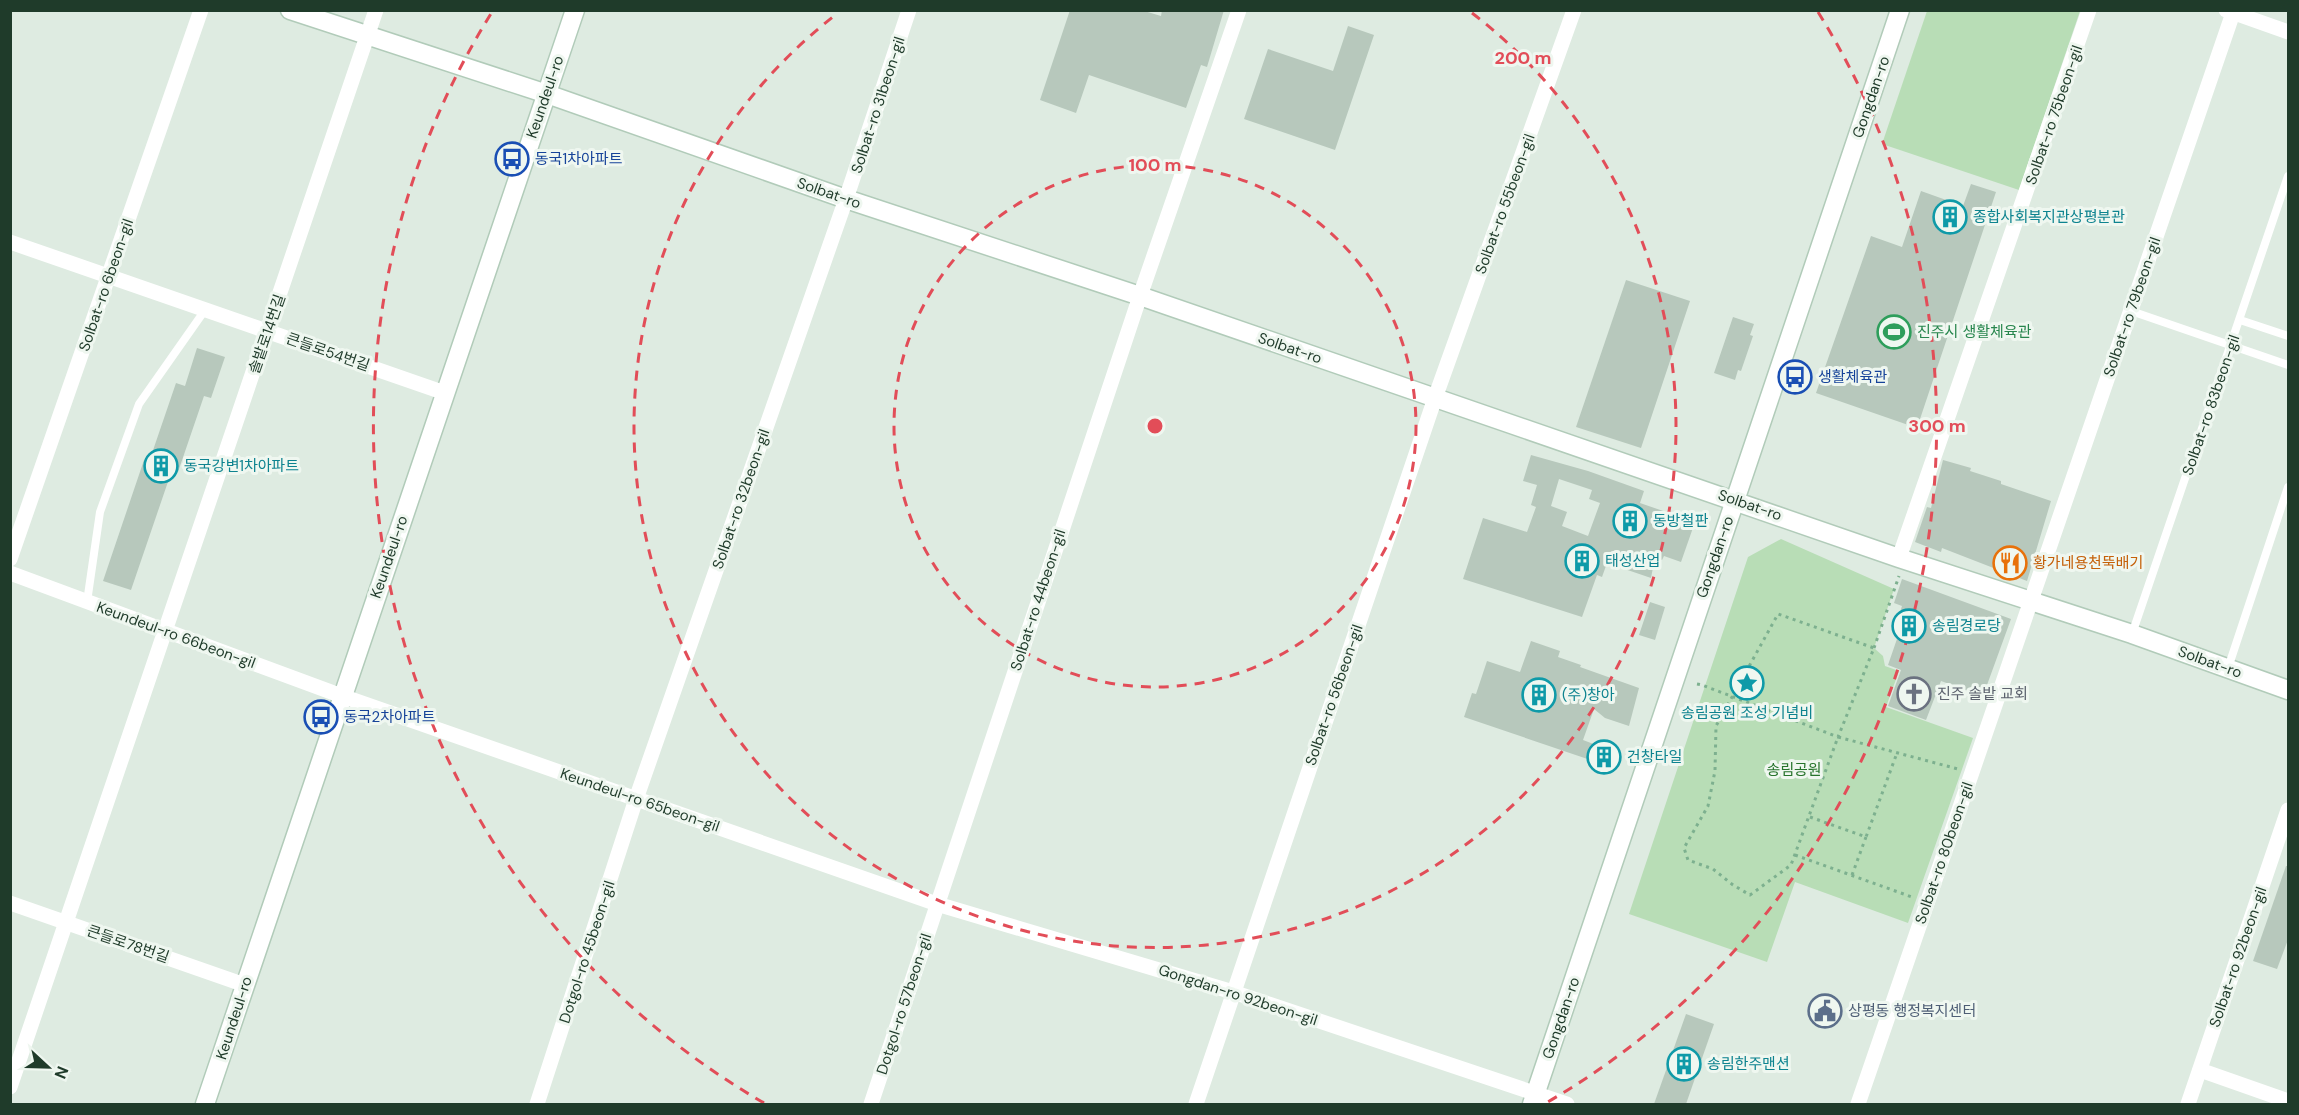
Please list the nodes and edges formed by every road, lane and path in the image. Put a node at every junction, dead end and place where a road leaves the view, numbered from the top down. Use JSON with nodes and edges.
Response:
{"nodes":[{"id":1,"x":201,"y":10,"type":"edge"},
{"id":2,"x":290,"y":10,"type":"edge"},
{"id":3,"x":376,"y":10,"type":"edge"},
{"id":4,"x":575,"y":10,"type":"edge"},
{"id":5,"x":909,"y":10,"type":"edge"},
{"id":6,"x":1239,"y":10,"type":"edge"},
{"id":7,"x":1574,"y":10,"type":"edge"},
{"id":8,"x":1900,"y":10,"type":"edge"},
{"id":9,"x":2089,"y":10,"type":"edge"},
{"id":10,"x":2231,"y":11,"type":"edge"},
{"id":11,"x":2289,"y":32,"type":"edge"},
{"id":12,"x":367,"y":36,"type":"junction"},
{"id":13,"x":547,"y":94,"type":"junction"},
{"id":14,"x":2289,"y":176,"type":"edge"},
{"id":15,"x":846,"y":200,"type":"junction"},
{"id":16,"x":10,"y":242,"type":"edge"},
{"id":17,"x":109,"y":276,"type":"junction"},
{"id":18,"x":1140,"y":296,"type":"junction"},
{"id":19,"x":206,"y":310,"type":"junction"},
{"id":20,"x":2131,"y":311,"type":"junction"},
{"id":21,"x":2240,"y":320,"type":"junction"},
{"id":22,"x":268,"y":332,"type":"junction"},
{"id":23,"x":2289,"y":336,"type":"edge"},
{"id":24,"x":2232,"y":345,"type":"junction"},
{"id":25,"x":2289,"y":365,"type":"edge"},
{"id":26,"x":445,"y":393,"type":"junction"},
{"id":27,"x":1435,"y":398,"type":"junction"},
{"id":28,"x":2289,"y":487,"type":"edge"},
{"id":29,"x":1735,"y":500,"type":"junction"},
{"id":30,"x":10,"y":559,"type":"edge"},
{"id":31,"x":1902,"y":559,"type":"junction"},
{"id":32,"x":10,"y":573,"type":"edge"},
{"id":33,"x":2030,"y":601,"type":"junction"},
{"id":34,"x":87,"y":602,"type":"junction"},
{"id":35,"x":165,"y":630,"type":"junction"},
{"id":36,"x":2132,"y":634,"type":"junction"},
{"id":37,"x":1874,"y":648,"type":"junction"},
{"id":38,"x":2228,"y":668,"type":"junction"},
{"id":39,"x":1697,"y":684,"type":"dead end"},
{"id":40,"x":2289,"y":690,"type":"edge"},
{"id":41,"x":342,"y":696,"type":"junction"},
{"id":42,"x":1731,"y":696,"type":"junction"},
{"id":43,"x":1838,"y":737,"type":"junction"},
{"id":44,"x":1897,"y":753,"type":"junction"},
{"id":45,"x":1962,"y":770,"type":"dead end"},
{"id":46,"x":636,"y":799,"type":"junction"},
{"id":47,"x":2289,"y":810,"type":"edge"},
{"id":48,"x":1810,"y":817,"type":"junction"},
{"id":49,"x":1866,"y":837,"type":"junction"},
{"id":50,"x":1795,"y":855,"type":"junction"},
{"id":51,"x":1852,"y":875,"type":"junction"},
{"id":52,"x":1917,"y":898,"type":"dead end"},
{"id":53,"x":10,"y":903,"type":"edge"},
{"id":54,"x":937,"y":904,"type":"junction"},
{"id":55,"x":66,"y":922,"type":"junction"},
{"id":56,"x":245,"y":985,"type":"junction"},
{"id":57,"x":1233,"y":992,"type":"junction"},
{"id":58,"x":2199,"y":1070,"type":"junction"},
{"id":59,"x":10,"y":1087,"type":"edge"},
{"id":60,"x":1534,"y":1099,"type":"edge"},
{"id":61,"x":2289,"y":1101,"type":"edge"},
{"id":62,"x":205,"y":1104,"type":"edge"},
{"id":63,"x":537,"y":1104,"type":"edge"},
{"id":64,"x":871,"y":1104,"type":"edge"},
{"id":65,"x":1196,"y":1104,"type":"edge"},
{"id":66,"x":1567,"y":1104,"type":"edge"},
{"id":67,"x":1858,"y":1104,"type":"edge"},
{"id":68,"x":2188,"y":1104,"type":"edge"}],
"edges":[{"from":1,"to":17,"type":"street","name":"Solbat-ro 6beon-gil"},
{"from":2,"to":12,"type":"street","name":"Solbat-ro"},
{"from":3,"to":12,"type":"street","name":"솔밭로14번길"},
{"from":4,"to":13,"type":"street","name":"Keundeul-ro"},
{"from":5,"to":15,"type":"street","name":"Solbat-ro 31beon-gil"},
{"from":6,"to":18,"type":"street","name":"Solbat-ro 44beon-gil"},
{"from":7,"to":27,"type":"street","name":"Solbat-ro 55beon-gil"},
{"from":8,"to":29,"type":"street","name":"Gongdan-ro"},
{"from":9,"to":31,"type":"street","name":"Solbat-ro 75beon-gil"},
{"from":10,"to":11,"type":"street"},
{"from":10,"to":20,"type":"street","name":"Solbat-ro 79beon-gil"},
{"from":12,"to":13,"type":"street","name":"Solbat-ro"},
{"from":12,"to":22,"type":"street","name":"솔밭로14번길"},
{"from":13,"to":15,"type":"street","name":"Solbat-ro"},
{"from":13,"to":26,"type":"street","name":"Keundeul-ro"},
{"from":14,"to":21,"type":"lane","name":"Solbat-ro 83beon-gil"},
{"from":15,"to":18,"type":"street","name":"Solbat-ro"},
{"from":15,"to":46,"type":"street","name":"Solbat-ro 32beon-gil"},
{"from":16,"to":17,"type":"street","name":"큰들로54번길"},
{"from":17,"to":19,"type":"street","name":"큰들로54번길"},
{"from":17,"to":30,"type":"street","name":"Solbat-ro 6beon-gil"},
{"from":18,"to":27,"type":"street","name":"Solbat-ro"},
{"from":18,"to":54,"type":"street","name":"Solbat-ro 44beon-gil"},
{"from":19,"to":22,"type":"street","name":"큰들로54번길"},
{"from":19,"to":34,"type":"lane"},
{"from":20,"to":24,"type":"lane"},
{"from":20,"to":33,"type":"street","name":"Solbat-ro 79beon-gil"},
{"from":21,"to":23,"type":"lane"},
{"from":21,"to":24,"type":"lane","name":"Solbat-ro 83beon-gil"},
{"from":22,"to":26,"type":"street","name":"큰들로54번길"},
{"from":22,"to":35,"type":"street","name":"솔밭로14번길"},
{"from":24,"to":25,"type":"lane"},
{"from":24,"to":36,"type":"lane","name":"Solbat-ro 83beon-gil"},
{"from":26,"to":41,"type":"street","name":"Keundeul-ro"},
{"from":27,"to":29,"type":"street","name":"Solbat-ro"},
{"from":27,"to":57,"type":"street","name":"Solbat-ro 56beon-gil"},
{"from":28,"to":38,"type":"lane"},
{"from":29,"to":31,"type":"street","name":"Solbat-ro"},
{"from":29,"to":60,"type":"street","name":"Gongdan-ro"},
{"from":31,"to":33,"type":"street","name":"Solbat-ro"},
{"from":31,"to":37,"type":"path"},
{"from":32,"to":34,"type":"street","name":"Keundeul-ro 66beon-gil"},
{"from":33,"to":36,"type":"street","name":"Solbat-ro"},
{"from":33,"to":67,"type":"street","name":"Solbat-ro 80beon-gil"},
{"from":34,"to":35,"type":"street","name":"Keundeul-ro 66beon-gil"},
{"from":35,"to":41,"type":"street","name":"Keundeul-ro 66beon-gil"},
{"from":35,"to":55,"type":"street","name":"솔밭로14번길"},
{"from":36,"to":38,"type":"street","name":"Solbat-ro"},
{"from":37,"to":42,"type":"path"},
{"from":37,"to":43,"type":"path"},
{"from":38,"to":40,"type":"street","name":"Solbat-ro"},
{"from":39,"to":42,"type":"path"},
{"from":41,"to":46,"type":"street","name":"Keundeul-ro 65beon-gil"},
{"from":41,"to":56,"type":"street","name":"Keundeul-ro"},
{"from":42,"to":43,"type":"path"},
{"from":42,"to":50,"type":"path"},
{"from":43,"to":44,"type":"path"},
{"from":43,"to":48,"type":"path"},
{"from":44,"to":45,"type":"path"},
{"from":44,"to":49,"type":"path"},
{"from":46,"to":54,"type":"street","name":"Keundeul-ro 65beon-gil"},
{"from":46,"to":63,"type":"street","name":"Dotgol-ro 45beon-gil"},
{"from":47,"to":58,"type":"street","name":"Solbat-ro 92beon-gil"},
{"from":48,"to":49,"type":"path"},
{"from":48,"to":50,"type":"path"},
{"from":49,"to":51,"type":"path"},
{"from":50,"to":51,"type":"path"},
{"from":51,"to":52,"type":"path"},
{"from":53,"to":55,"type":"street","name":"큰들로78번길"},
{"from":54,"to":57,"type":"street","name":"Gongdan-ro 92beon-gil"},
{"from":54,"to":64,"type":"street","name":"Dotgol-ro 57beon-gil"},
{"from":55,"to":56,"type":"street","name":"큰들로78번길"},
{"from":55,"to":59,"type":"street","name":"솔밭로14번길"},
{"from":56,"to":62,"type":"street","name":"Keundeul-ro"},
{"from":57,"to":60,"type":"street","name":"Gongdan-ro 92beon-gil"},
{"from":57,"to":65,"type":"street","name":"Solbat-ro 56beon-gil"},
{"from":58,"to":61,"type":"street"},
{"from":58,"to":68,"type":"street","name":"Solbat-ro 92beon-gil"},
{"from":60,"to":66,"type":"street","name":"Gongdan-ro 92beon-gil"}]}
